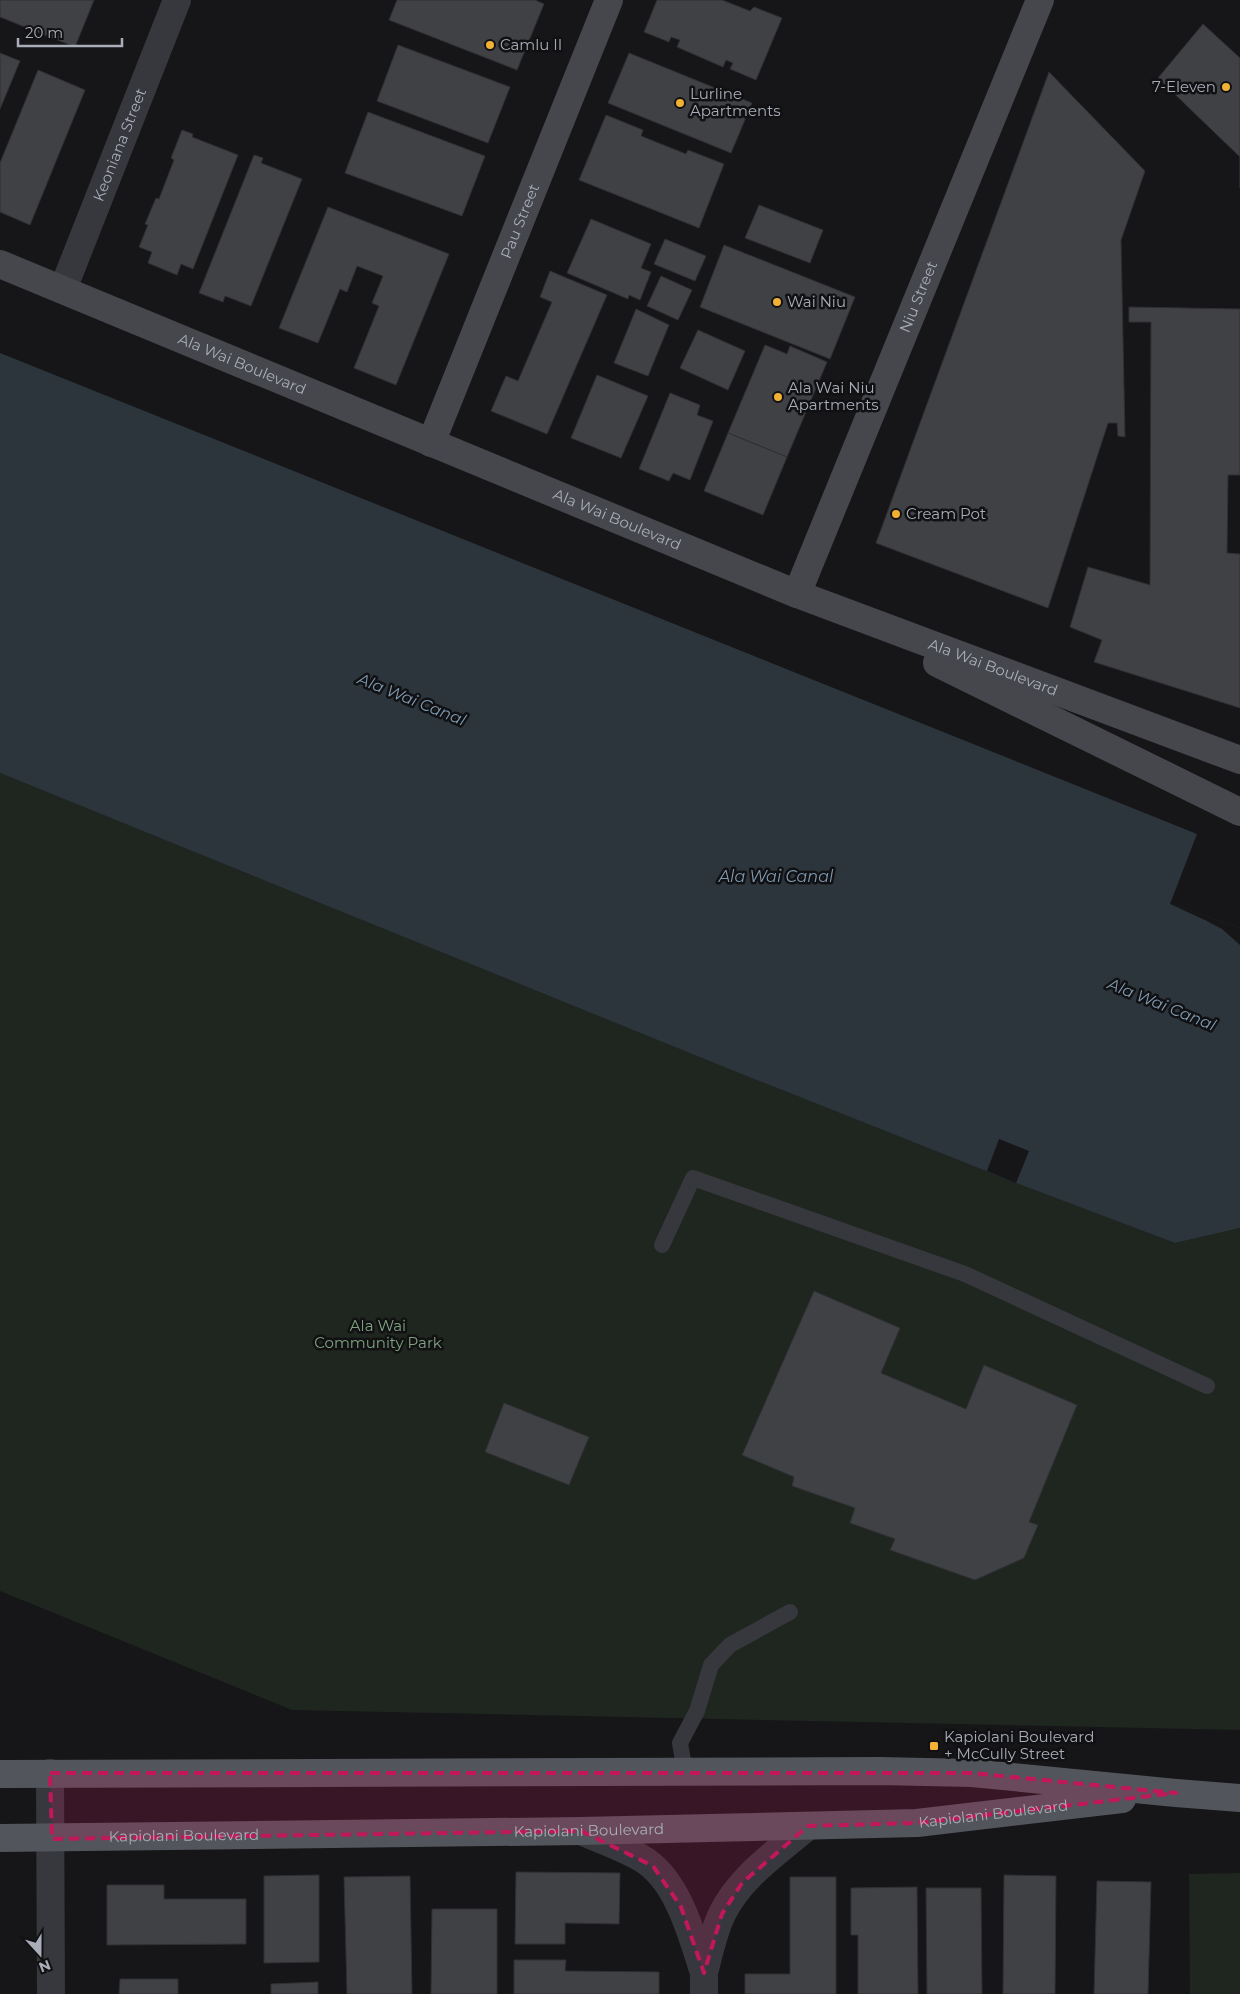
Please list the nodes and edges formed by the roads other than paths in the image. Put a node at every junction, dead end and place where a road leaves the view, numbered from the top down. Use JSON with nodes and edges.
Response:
{"nodes":[{"id":1,"x":177,"y":0,"type":"edge"},
{"id":2,"x":609,"y":0,"type":"edge"},
{"id":3,"x":1040,"y":0,"type":"edge"},
{"id":4,"x":0,"y":264,"type":"edge"},
{"id":5,"x":62,"y":289,"type":"junction"},
{"id":6,"x":432,"y":444,"type":"junction"},
{"id":7,"x":797,"y":594,"type":"junction"},
{"id":8,"x":1240,"y":760,"type":"edge"},
{"id":9,"x":1240,"y":812,"type":"edge"},
{"id":10,"x":662,"y":1245,"type":"dead end"},
{"id":11,"x":1207,"y":1386,"type":"dead end"},
{"id":12,"x":790,"y":1612,"type":"dead end"},
{"id":13,"x":686,"y":1772,"type":"junction"},
{"id":14,"x":50,"y":1773,"type":"junction"},
{"id":15,"x":0,"y":1774,"type":"edge"},
{"id":16,"x":1176,"y":1794,"type":"junction"},
{"id":17,"x":1240,"y":1798,"type":"edge"},
{"id":18,"x":808,"y":1826,"type":"junction"},
{"id":19,"x":581,"y":1831,"type":"junction"},
{"id":20,"x":0,"y":1838,"type":"edge"},
{"id":21,"x":52,"y":1839,"type":"junction"},
{"id":22,"x":704,"y":1984,"type":"edge"},
{"id":23,"x":51,"y":1994,"type":"edge"}],
"edges":[{"from":1,"to":5,"type":"street","name":"Keoniana Street"},
{"from":2,"to":6,"type":"main road","name":"Pau Street"},
{"from":3,"to":7,"type":"main road","name":"Niu Street"},
{"from":4,"to":5,"type":"main road","name":"Ala Wai Boulevard"},
{"from":5,"to":6,"type":"main road","name":"Ala Wai Boulevard"},
{"from":6,"to":7,"type":"main road","name":"Ala Wai Boulevard"},
{"from":7,"to":8,"type":"main road","name":"Ala Wai Boulevard"},
{"from":7,"to":9,"type":"main road"},
{"from":10,"to":11,"type":"lane"},
{"from":12,"to":13,"type":"lane"},
{"from":13,"to":14,"type":"main road","name":"Kapiolani Boulevard"},
{"from":13,"to":16,"type":"main road","name":"Kapiolani Boulevard"},
{"from":14,"to":15,"type":"main road","name":"Kapiolani Boulevard"},
{"from":14,"to":21,"type":"street"},
{"from":16,"to":17,"type":"main road","name":"Kapiolani Boulevard"},
{"from":16,"to":18,"type":"main road","name":"Kapiolani Boulevard"},
{"from":18,"to":19,"type":"main road","name":"Kapiolani Boulevard"},
{"from":18,"to":22,"type":"street"},
{"from":19,"to":21,"type":"main road","name":"Kapiolani Boulevard"},
{"from":19,"to":22,"type":"street"},
{"from":20,"to":21,"type":"main road","name":"Kapiolani Boulevard"},
{"from":21,"to":23,"type":"street"}]}
